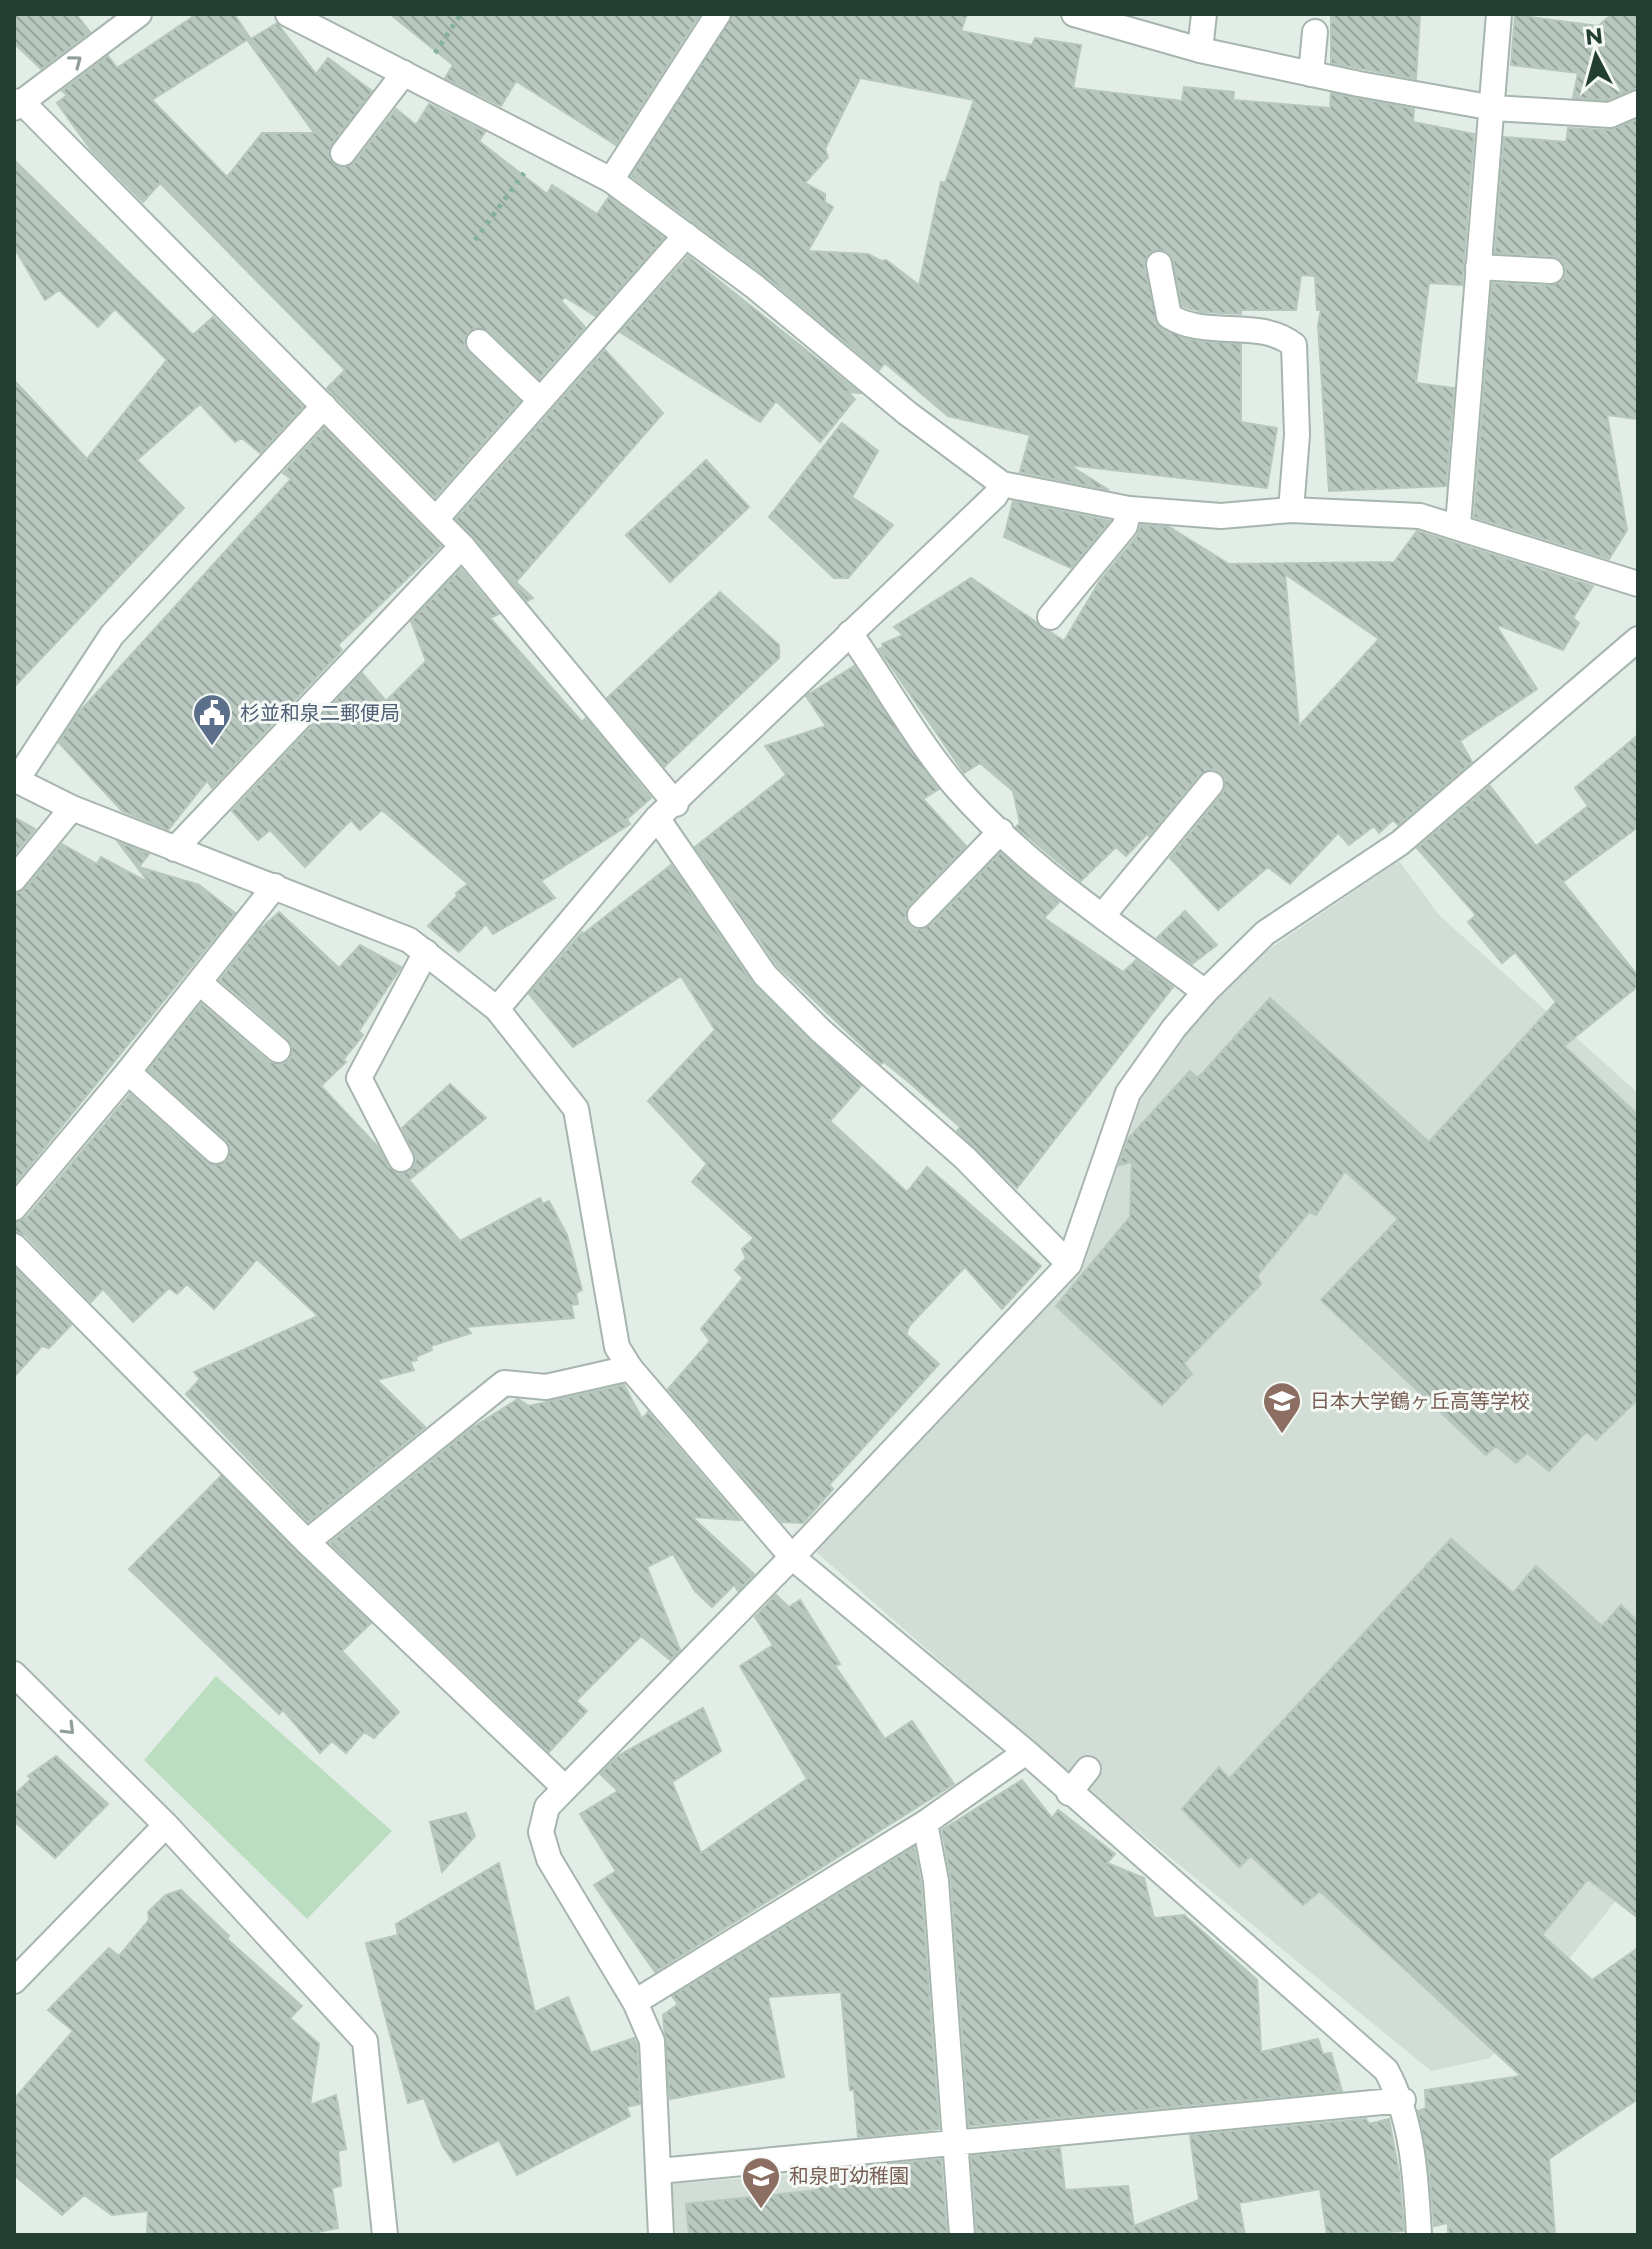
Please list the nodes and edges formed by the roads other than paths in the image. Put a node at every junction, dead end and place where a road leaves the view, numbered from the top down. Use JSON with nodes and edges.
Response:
{"nodes":[{"id":1,"x":139,"y":14,"type":"edge"},
{"id":2,"x":288,"y":14,"type":"edge"},
{"id":3,"x":718,"y":14,"type":"edge"},
{"id":4,"x":1074,"y":14,"type":"edge"},
{"id":5,"x":1204,"y":14,"type":"edge"},
{"id":6,"x":1499,"y":14,"type":"edge"},
{"id":7,"x":1315,"y":32,"type":"dead end"},
{"id":8,"x":1200,"y":50,"type":"junction"},
{"id":9,"x":1311,"y":74,"type":"junction"},
{"id":10,"x":411,"y":77,"type":"junction"},
{"id":11,"x":16,"y":101,"type":"edge"},
{"id":12,"x":1638,"y":103,"type":"edge"},
{"id":13,"x":1494,"y":108,"type":"junction"},
{"id":14,"x":343,"y":153,"type":"dead end"},
{"id":15,"x":611,"y":180,"type":"junction"},
{"id":16,"x":686,"y":235,"type":"junction"},
{"id":17,"x":1159,"y":264,"type":"dead end"},
{"id":18,"x":1478,"y":267,"type":"junction"},
{"id":19,"x":1551,"y":271,"type":"dead end"},
{"id":20,"x":479,"y":342,"type":"dead end"},
{"id":21,"x":540,"y":400,"type":"junction"},
{"id":22,"x":324,"y":406,"type":"junction"},
{"id":23,"x":1002,"y":484,"type":"junction"},
{"id":24,"x":1129,"y":509,"type":"junction"},
{"id":25,"x":1291,"y":510,"type":"junction"},
{"id":26,"x":436,"y":519,"type":"junction"},
{"id":27,"x":1458,"y":525,"type":"junction"},
{"id":28,"x":462,"y":546,"type":"junction"},
{"id":29,"x":1638,"y":584,"type":"edge"},
{"id":30,"x":1050,"y":617,"type":"dead end"},
{"id":31,"x":850,"y":633,"type":"junction"},
{"id":32,"x":1638,"y":639,"type":"edge"},
{"id":33,"x":15,"y":780,"type":"edge"},
{"id":34,"x":1211,"y":784,"type":"dead end"},
{"id":35,"x":72,"y":808,"type":"junction"},
{"id":36,"x":666,"y":811,"type":"junction"},
{"id":37,"x":1001,"y":831,"type":"junction"},
{"id":38,"x":175,"y":849,"type":"junction"},
{"id":39,"x":14,"y":879,"type":"edge"},
{"id":40,"x":275,"y":886,"type":"junction"},
{"id":41,"x":920,"y":915,"type":"dead end"},
{"id":42,"x":1103,"y":915,"type":"junction"},
{"id":43,"x":426,"y":952,"type":"junction"},
{"id":44,"x":200,"y":983,"type":"junction"},
{"id":45,"x":1205,"y":992,"type":"junction"},
{"id":46,"x":497,"y":1009,"type":"junction"},
{"id":47,"x":278,"y":1050,"type":"dead end"},
{"id":48,"x":128,"y":1072,"type":"junction"},
{"id":49,"x":216,"y":1151,"type":"dead end"},
{"id":50,"x":401,"y":1159,"type":"dead end"},
{"id":51,"x":14,"y":1208,"type":"edge"},
{"id":52,"x":14,"y":1246,"type":"edge"},
{"id":53,"x":1069,"y":1264,"type":"junction"},
{"id":54,"x":630,"y":1368,"type":"junction"},
{"id":55,"x":307,"y":1542,"type":"junction"},
{"id":56,"x":792,"y":1557,"type":"junction"},
{"id":57,"x":14,"y":1674,"type":"edge"},
{"id":58,"x":1026,"y":1752,"type":"junction"},
{"id":59,"x":1088,"y":1769,"type":"dead end"},
{"id":60,"x":565,"y":1788,"type":"junction"},
{"id":61,"x":1069,"y":1793,"type":"junction"},
{"id":62,"x":925,"y":1823,"type":"junction"},
{"id":63,"x":166,"y":1825,"type":"junction"},
{"id":64,"x":14,"y":1981,"type":"edge"},
{"id":65,"x":635,"y":2002,"type":"junction"},
{"id":66,"x":1403,"y":2100,"type":"junction"},
{"id":67,"x":957,"y":2141,"type":"junction"},
{"id":68,"x":659,"y":2171,"type":"junction"},
{"id":69,"x":385,"y":2235,"type":"edge"},
{"id":70,"x":661,"y":2235,"type":"edge"},
{"id":71,"x":962,"y":2235,"type":"edge"},
{"id":72,"x":1419,"y":2235,"type":"edge"}],
"edges":[{"from":11,"to":1,"type":"street","one_way":true},
{"from":2,"to":10,"type":"street"},
{"from":3,"to":15,"type":"street"},
{"from":4,"to":8,"type":"street"},
{"from":5,"to":8,"type":"street"},
{"from":6,"to":13,"type":"street"},
{"from":7,"to":9,"type":"street"},
{"from":8,"to":9,"type":"street"},
{"from":9,"to":13,"type":"street"},
{"from":10,"to":14,"type":"street"},
{"from":10,"to":15,"type":"street"},
{"from":11,"to":22,"type":"street"},
{"from":12,"to":13,"type":"street"},
{"from":13,"to":18,"type":"street"},
{"from":15,"to":16,"type":"street"},
{"from":16,"to":21,"type":"street"},
{"from":16,"to":23,"type":"street"},
{"from":17,"to":25,"type":"street"},
{"from":18,"to":19,"type":"street"},
{"from":18,"to":27,"type":"street"},
{"from":20,"to":21,"type":"street"},
{"from":21,"to":26,"type":"street"},
{"from":22,"to":26,"type":"street"},
{"from":22,"to":33,"type":"street"},
{"from":23,"to":24,"type":"street"},
{"from":23,"to":31,"type":"street"},
{"from":24,"to":25,"type":"street"},
{"from":24,"to":30,"type":"street"},
{"from":25,"to":27,"type":"street"},
{"from":26,"to":28,"type":"street"},
{"from":27,"to":29,"type":"street"},
{"from":28,"to":36,"type":"street"},
{"from":28,"to":38,"type":"street"},
{"from":31,"to":36,"type":"street"},
{"from":31,"to":37,"type":"street"},
{"from":32,"to":45,"type":"street"},
{"from":33,"to":35,"type":"street"},
{"from":34,"to":42,"type":"street"},
{"from":35,"to":38,"type":"street"},
{"from":35,"to":39,"type":"street"},
{"from":36,"to":46,"type":"street"},
{"from":36,"to":53,"type":"street"},
{"from":37,"to":41,"type":"street"},
{"from":37,"to":42,"type":"street"},
{"from":38,"to":40,"type":"street"},
{"from":40,"to":43,"type":"street"},
{"from":40,"to":44,"type":"street"},
{"from":42,"to":45,"type":"street"},
{"from":43,"to":46,"type":"street"},
{"from":43,"to":50,"type":"street"},
{"from":44,"to":47,"type":"street"},
{"from":44,"to":48,"type":"street"},
{"from":45,"to":53,"type":"street"},
{"from":46,"to":54,"type":"street"},
{"from":48,"to":49,"type":"street"},
{"from":48,"to":51,"type":"street"},
{"from":52,"to":55,"type":"street"},
{"from":53,"to":56,"type":"street"},
{"from":54,"to":55,"type":"street"},
{"from":54,"to":56,"type":"street"},
{"from":55,"to":60,"type":"street"},
{"from":56,"to":58,"type":"street"},
{"from":56,"to":60,"type":"street"},
{"from":57,"to":63,"type":"street","one_way":true},
{"from":58,"to":61,"type":"street"},
{"from":58,"to":62,"type":"street"},
{"from":59,"to":61,"type":"street"},
{"from":60,"to":65,"type":"street"},
{"from":61,"to":66,"type":"street"},
{"from":62,"to":65,"type":"street"},
{"from":62,"to":67,"type":"street"},
{"from":63,"to":64,"type":"street"},
{"from":63,"to":69,"type":"street"},
{"from":65,"to":68,"type":"street"},
{"from":66,"to":67,"type":"street"},
{"from":66,"to":72,"type":"street"},
{"from":67,"to":68,"type":"street"},
{"from":67,"to":71,"type":"street"},
{"from":68,"to":70,"type":"street"}]}
